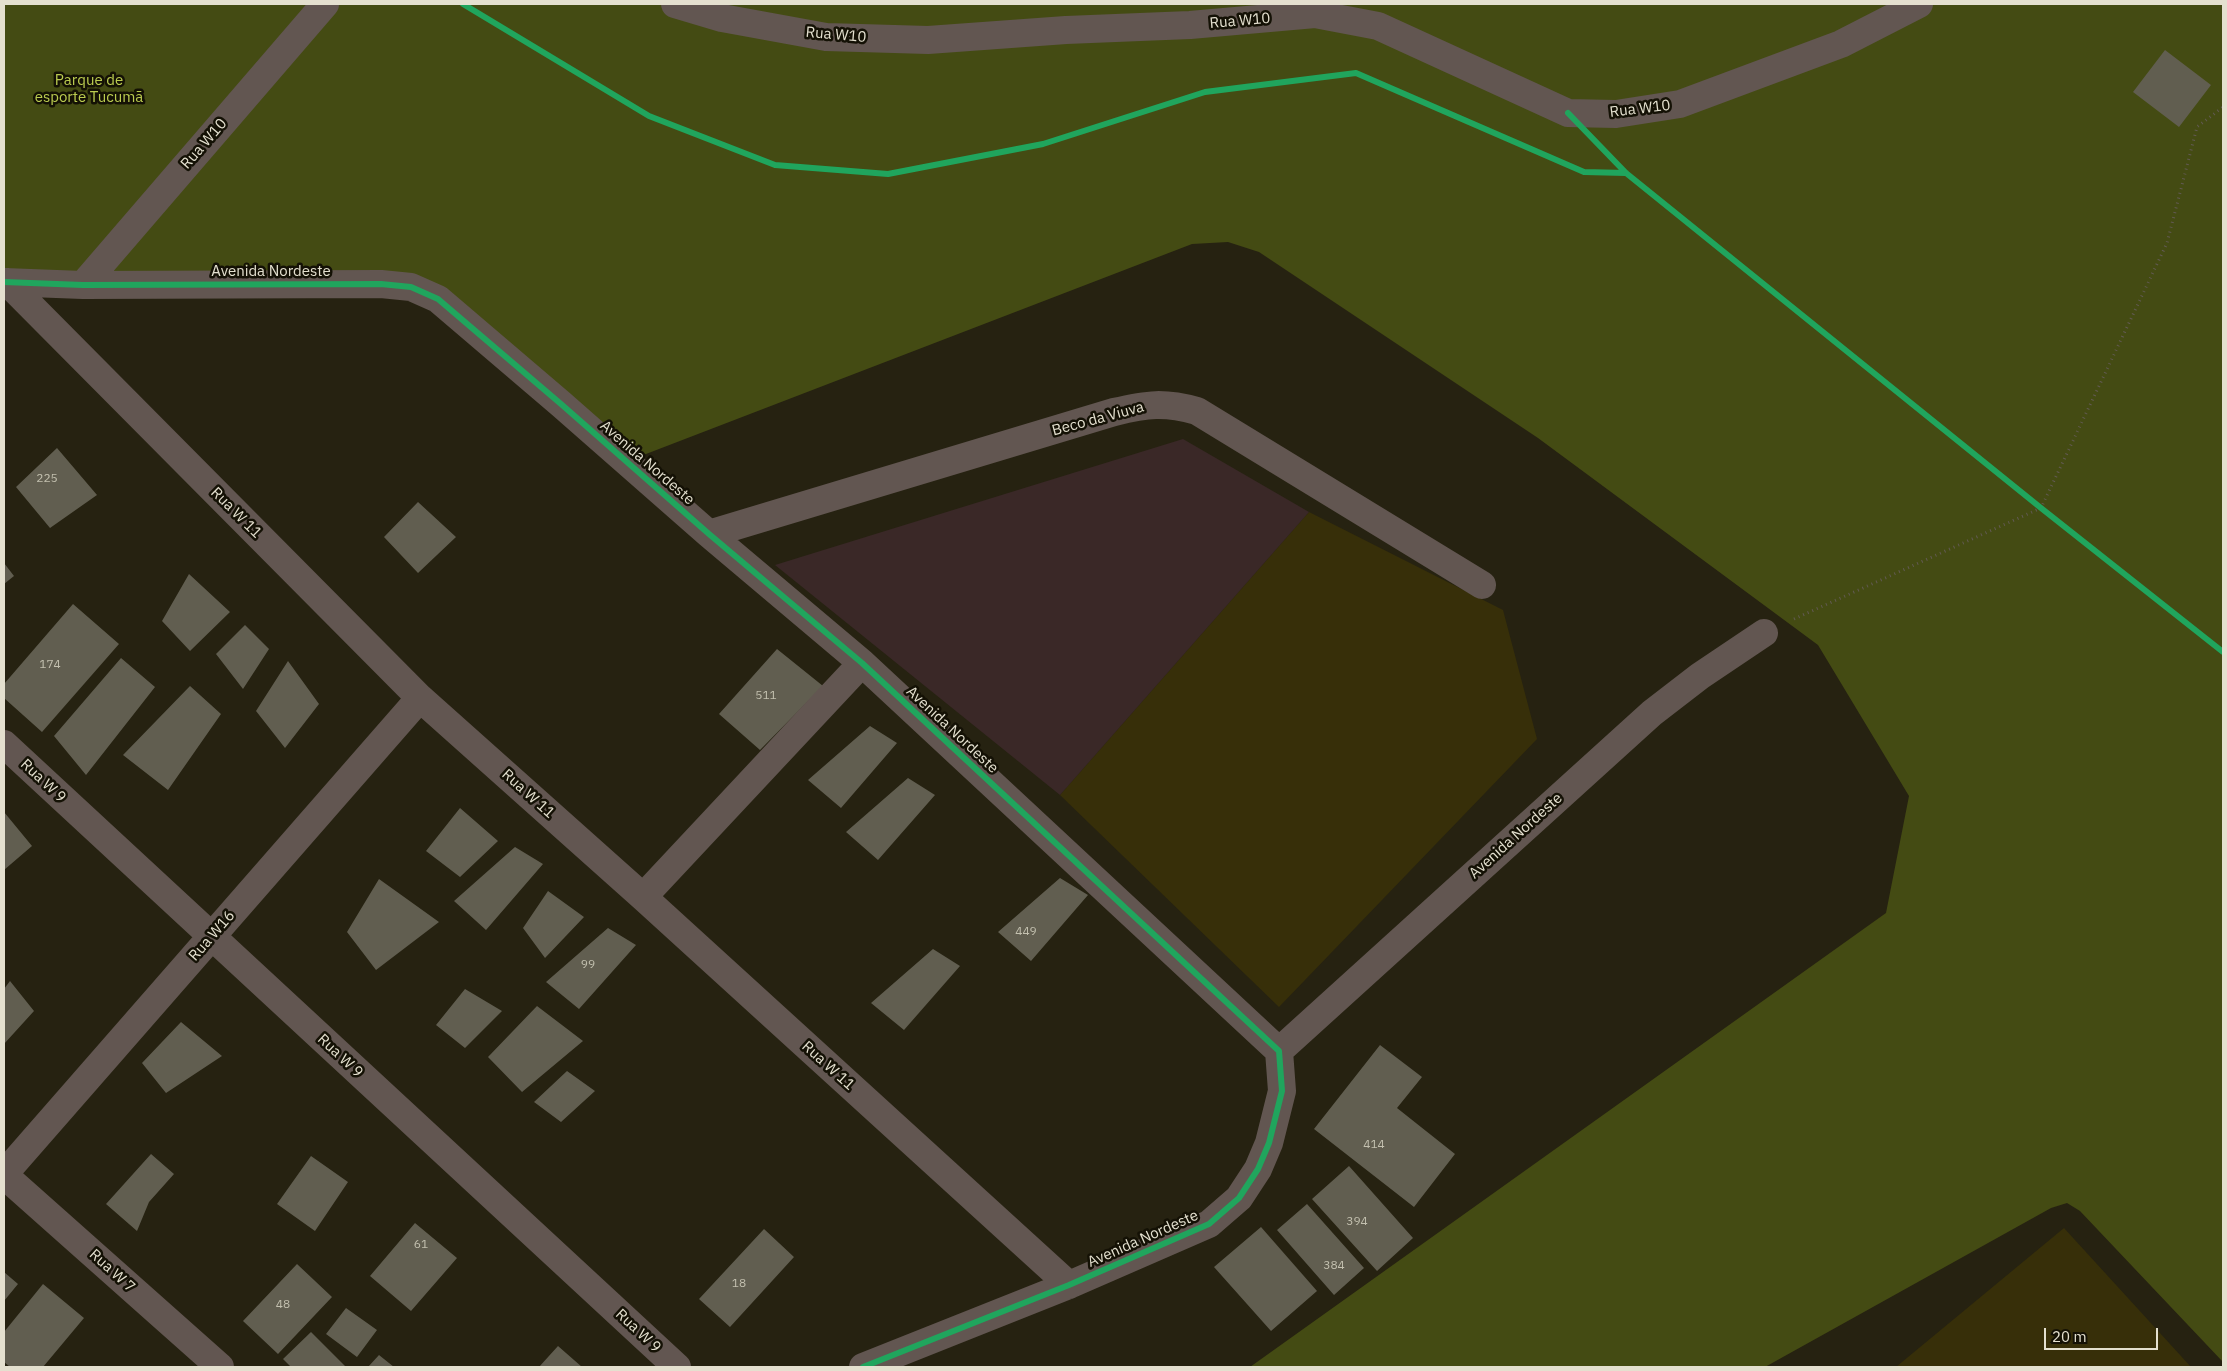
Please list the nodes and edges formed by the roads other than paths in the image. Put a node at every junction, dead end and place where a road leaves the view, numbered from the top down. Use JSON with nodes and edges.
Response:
{"nodes":[{"id":1,"x":325,"y":4,"type":"edge"},
{"id":2,"x":675,"y":4,"type":"edge"},
{"id":3,"x":1919,"y":4,"type":"edge"},
{"id":4,"x":1313,"y":9,"type":"edge"},
{"id":5,"x":5,"y":282,"type":"edge"},
{"id":6,"x":83,"y":285,"type":"junction"},
{"id":7,"x":709,"y":534,"type":"junction"},
{"id":8,"x":1482,"y":585,"type":"dead end"},
{"id":9,"x":1764,"y":633,"type":"road end"},
{"id":10,"x":862,"y":663,"type":"junction"},
{"id":11,"x":420,"y":698,"type":"junction"},
{"id":12,"x":4,"y":744,"type":"edge"},
{"id":13,"x":643,"y":897,"type":"junction"},
{"id":14,"x":210,"y":937,"type":"junction"},
{"id":15,"x":1279,"y":1051,"type":"junction"},
{"id":16,"x":4,"y":1174,"type":"edge"},
{"id":17,"x":1069,"y":1285,"type":"junction"},
{"id":18,"x":220,"y":1367,"type":"edge"},
{"id":19,"x":677,"y":1367,"type":"edge"},
{"id":20,"x":863,"y":1367,"type":"edge"}],
"edges":[{"from":1,"to":6,"type":"street","name":"Rua W10"},
{"from":2,"to":4,"type":"street","name":"Rua W10"},
{"from":3,"to":4,"type":"street","name":"Rua W10"},
{"from":5,"to":6,"type":"street","name":"Avenida Nordeste"},
{"from":5,"to":11,"type":"street","name":"Rua W 11"},
{"from":6,"to":7,"type":"street","name":"Avenida Nordeste"},
{"from":7,"to":8,"type":"street","name":"Beco da Viuva"},
{"from":7,"to":10,"type":"street","name":"Avenida Nordeste"},
{"from":9,"to":15,"type":"street","name":"Avenida Nordeste"},
{"from":10,"to":13,"type":"street"},
{"from":10,"to":15,"type":"street","name":"Avenida Nordeste"},
{"from":11,"to":13,"type":"street","name":"Rua W 11"},
{"from":11,"to":14,"type":"street","name":"Rua W16"},
{"from":12,"to":14,"type":"street","name":"Rua W 9"},
{"from":13,"to":17,"type":"street","name":"Rua W 11"},
{"from":14,"to":16,"type":"street","name":"Rua W16"},
{"from":14,"to":19,"type":"street","name":"Rua W 9"},
{"from":15,"to":17,"type":"street","name":"Avenida Nordeste"},
{"from":16,"to":18,"type":"street","name":"Rua W 7"},
{"from":17,"to":20,"type":"street","name":"Avenida Nordeste"}]}
